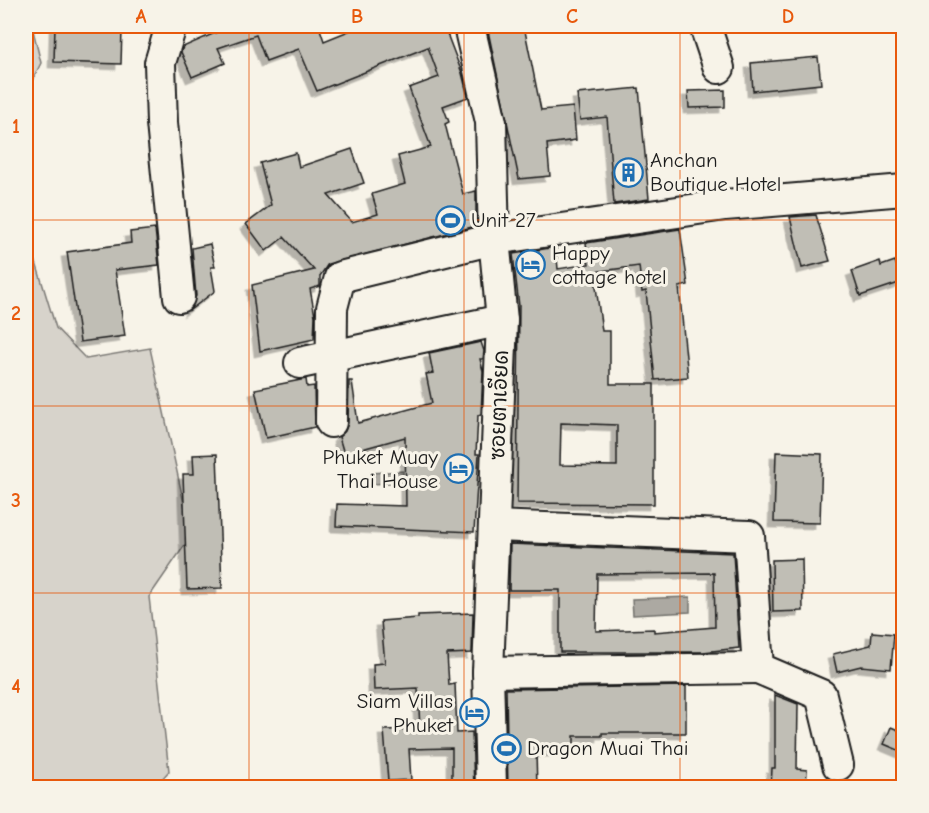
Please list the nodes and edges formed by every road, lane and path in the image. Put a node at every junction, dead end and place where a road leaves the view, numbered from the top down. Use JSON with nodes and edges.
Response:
{"nodes":[{"id":1,"x":171,"y":26,"type":"edge"},
{"id":2,"x":469,"y":26,"type":"edge"},
{"id":3,"x":705,"y":26,"type":"edge"},
{"id":4,"x":720,"y":68,"type":"dead end"},
{"id":5,"x":903,"y":190,"type":"edge"},
{"id":6,"x":494,"y":239,"type":"junction"},
{"id":7,"x":179,"y":297,"type":"dead end"},
{"id":8,"x":502,"y":320,"type":"junction"},
{"id":9,"x":329,"y":357,"type":"junction"},
{"id":10,"x":300,"y":363,"type":"dead end"},
{"id":11,"x":331,"y":422,"type":"dead end"},
{"id":12,"x":495,"y":526,"type":"junction"},
{"id":13,"x":758,"y":668,"type":"junction"},
{"id":14,"x":488,"y":672,"type":"junction"},
{"id":15,"x":838,"y":765,"type":"dead end"},
{"id":16,"x":491,"y":788,"type":"edge"}],
"edges":[{"from":1,"to":7,"type":"street"},
{"from":2,"to":6,"type":"street","name":"ซอยตาเอียด"},
{"from":3,"to":4,"type":"street"},
{"from":5,"to":6,"type":"street"},
{"from":6,"to":8,"type":"street","name":"ซอยตาเอียด"},
{"from":6,"to":9,"type":"street"},
{"from":8,"to":9,"type":"street"},
{"from":8,"to":12,"type":"street","name":"ซอยตาเอียด"},
{"from":9,"to":10,"type":"street"},
{"from":9,"to":11,"type":"street"},
{"from":12,"to":13,"type":"street"},
{"from":12,"to":14,"type":"street","name":"ซอยตาเอียด"},
{"from":13,"to":14,"type":"street"},
{"from":13,"to":15,"type":"street"},
{"from":14,"to":16,"type":"street","name":"ซอยตาเอียด"}]}
